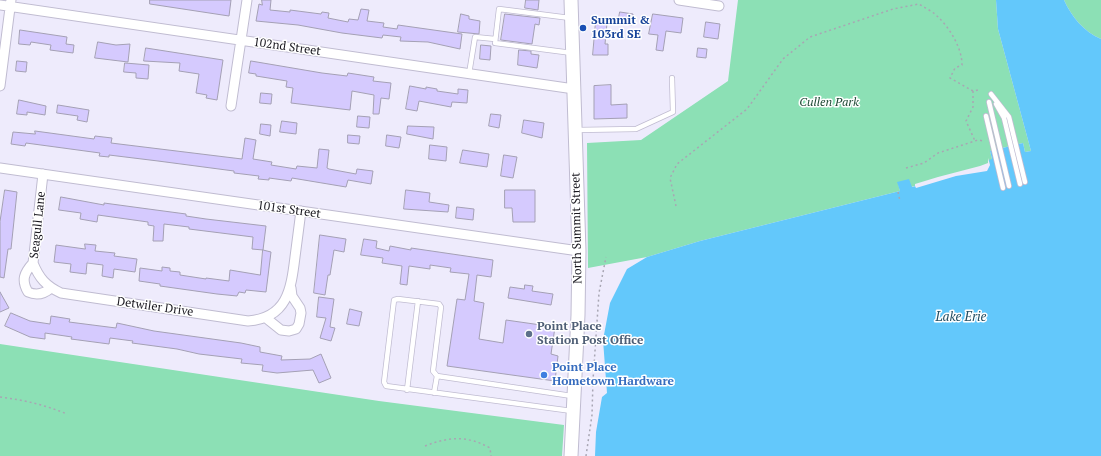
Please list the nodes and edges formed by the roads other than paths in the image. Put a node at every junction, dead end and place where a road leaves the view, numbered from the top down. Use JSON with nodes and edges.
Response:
{"nodes":[{"id":1,"x":247,"y":0,"type":"edge"},
{"id":2,"x":571,"y":0,"type":"edge"},
{"id":3,"x":678,"y":0,"type":"edge"},
{"id":4,"x":11,"y":3,"type":"edge"},
{"id":5,"x":0,"y":5,"type":"edge"},
{"id":6,"x":719,"y":6,"type":"dead end"},
{"id":7,"x":572,"y":18,"type":"junction"},
{"id":8,"x":495,"y":39,"type":"junction"},
{"id":9,"x":241,"y":41,"type":"junction"},
{"id":10,"x":572,"y":53,"type":"junction"},
{"id":11,"x":469,"y":74,"type":"junction"},
{"id":12,"x":672,"y":78,"type":"dead end"},
{"id":13,"x":0,"y":86,"type":"edge"},
{"id":14,"x":574,"y":89,"type":"junction"},
{"id":15,"x":989,"y":102,"type":"dead end"},
{"id":16,"x":231,"y":106,"type":"dead end"},
{"id":17,"x":986,"y":116,"type":"dead end"},
{"id":18,"x":575,"y":130,"type":"junction"},
{"id":19,"x":0,"y":168,"type":"edge"},
{"id":20,"x":43,"y":174,"type":"junction"},
{"id":21,"x":1022,"y":183,"type":"joint"},
{"id":22,"x":301,"y":211,"type":"junction"},
{"id":23,"x":579,"y":251,"type":"junction"},
{"id":24,"x":33,"y":263,"type":"junction"},
{"id":25,"x":38,"y":276,"type":"joint"},
{"id":26,"x":51,"y":288,"type":"junction"},
{"id":27,"x":291,"y":288,"type":"junction"},
{"id":28,"x":418,"y":301,"type":"junction"},
{"id":29,"x":266,"y":318,"type":"junction"},
{"id":30,"x":437,"y":376,"type":"junction"},
{"id":31,"x":407,"y":390,"type":"junction"},
{"id":32,"x":434,"y":393,"type":"junction"},
{"id":33,"x":574,"y":396,"type":"junction"},
{"id":34,"x":573,"y":411,"type":"junction"},
{"id":35,"x":571,"y":456,"type":"edge"}],
"edges":[{"from":1,"to":9,"type":"street"},
{"from":2,"to":7,"type":"main road","name":"North Summit Street"},
{"from":3,"to":6,"type":"street"},
{"from":4,"to":5,"type":"street","name":"102nd Street"},
{"from":4,"to":9,"type":"street","name":"102nd Street"},
{"from":4,"to":13,"type":"street"},
{"from":7,"to":8,"type":"lane"},
{"from":7,"to":10,"type":"main road","name":"North Summit Street"},
{"from":8,"to":10,"type":"lane"},
{"from":8,"to":11,"type":"lane"},
{"from":9,"to":11,"type":"street","name":"102nd Street"},
{"from":9,"to":16,"type":"street"},
{"from":10,"to":14,"type":"main road","name":"North Summit Street"},
{"from":11,"to":14,"type":"street","name":"102nd Street"},
{"from":12,"to":18,"type":"lane"},
{"from":14,"to":18,"type":"main road","name":"North Summit Street"},
{"from":15,"to":17,"type":"lane"},
{"from":18,"to":23,"type":"main road","name":"North Summit Street"},
{"from":19,"to":20,"type":"street","name":"101st Street"},
{"from":20,"to":22,"type":"street","name":"101st Street"},
{"from":20,"to":24,"type":"street","name":"Seagull Lane"},
{"from":21,"to":21,"type":"lane"},
{"from":22,"to":23,"type":"street","name":"101st Street"},
{"from":22,"to":27,"type":"street"},
{"from":23,"to":33,"type":"main road","name":"North Summit Street"},
{"from":24,"to":25,"type":"street","name":"Seagull Lane"},
{"from":24,"to":26,"type":"street"},
{"from":25,"to":26,"type":"street","name":"Detwiler Drive"},
{"from":26,"to":29,"type":"street","name":"Detwiler Drive"},
{"from":27,"to":29,"type":"street","name":"Detwiler Drive"},
{"from":27,"to":29,"type":"street"},
{"from":28,"to":30,"type":"lane"},
{"from":28,"to":31,"type":"lane"},
{"from":28,"to":31,"type":"lane"},
{"from":30,"to":32,"type":"lane"},
{"from":30,"to":33,"type":"lane"},
{"from":31,"to":32,"type":"lane"},
{"from":32,"to":34,"type":"lane"},
{"from":33,"to":34,"type":"main road","name":"North Summit Street"},
{"from":34,"to":35,"type":"main road","name":"North Summit Street"}]}
